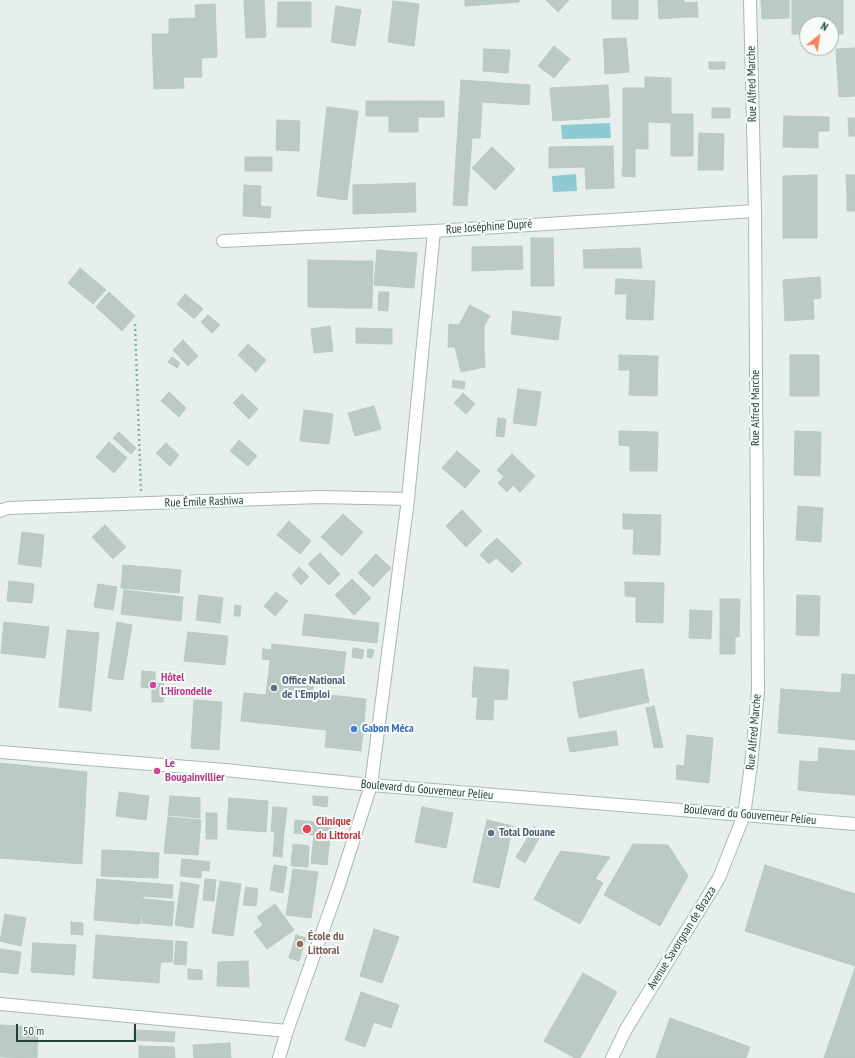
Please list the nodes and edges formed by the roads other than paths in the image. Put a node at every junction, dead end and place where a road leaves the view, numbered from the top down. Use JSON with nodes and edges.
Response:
{"nodes":[{"id":1,"x":750,"y":0,"type":"edge"},
{"id":2,"x":755,"y":211,"type":"junction"},
{"id":3,"x":434,"y":231,"type":"junction"},
{"id":4,"x":223,"y":241,"type":"dead end"},
{"id":5,"x":408,"y":499,"type":"junction"},
{"id":6,"x":0,"y":511,"type":"edge"},
{"id":7,"x":0,"y":752,"type":"edge"},
{"id":8,"x":371,"y":785,"type":"junction"},
{"id":9,"x":744,"y":815,"type":"junction"},
{"id":10,"x":855,"y":824,"type":"edge"},
{"id":11,"x":0,"y":1004,"type":"edge"},
{"id":12,"x":287,"y":1031,"type":"junction"},
{"id":13,"x":279,"y":1058,"type":"edge"},
{"id":14,"x":612,"y":1058,"type":"edge"}],
"edges":[{"from":1,"to":2,"type":"street","name":"Rue Alfred Marche"},
{"from":2,"to":3,"type":"street","name":"Rue Joséphine Dupré"},
{"from":2,"to":9,"type":"street","name":"Rue Alfred Marche"},
{"from":3,"to":4,"type":"street","name":"Rue Joséphine Dupré"},
{"from":3,"to":5,"type":"street"},
{"from":5,"to":6,"type":"street","name":"Rue Émile Rashiwa"},
{"from":5,"to":8,"type":"street"},
{"from":7,"to":8,"type":"street","name":"Boulevard du Gouverneur Pelieu"},
{"from":8,"to":9,"type":"street","name":"Boulevard du Gouverneur Pelieu"},
{"from":8,"to":12,"type":"street"},
{"from":9,"to":10,"type":"street","name":"Boulevard du Gouverneur Pelieu"},
{"from":9,"to":14,"type":"street","name":"Avenue Savorgnan de Brazza"},
{"from":11,"to":12,"type":"street"},
{"from":12,"to":13,"type":"street"}]}
